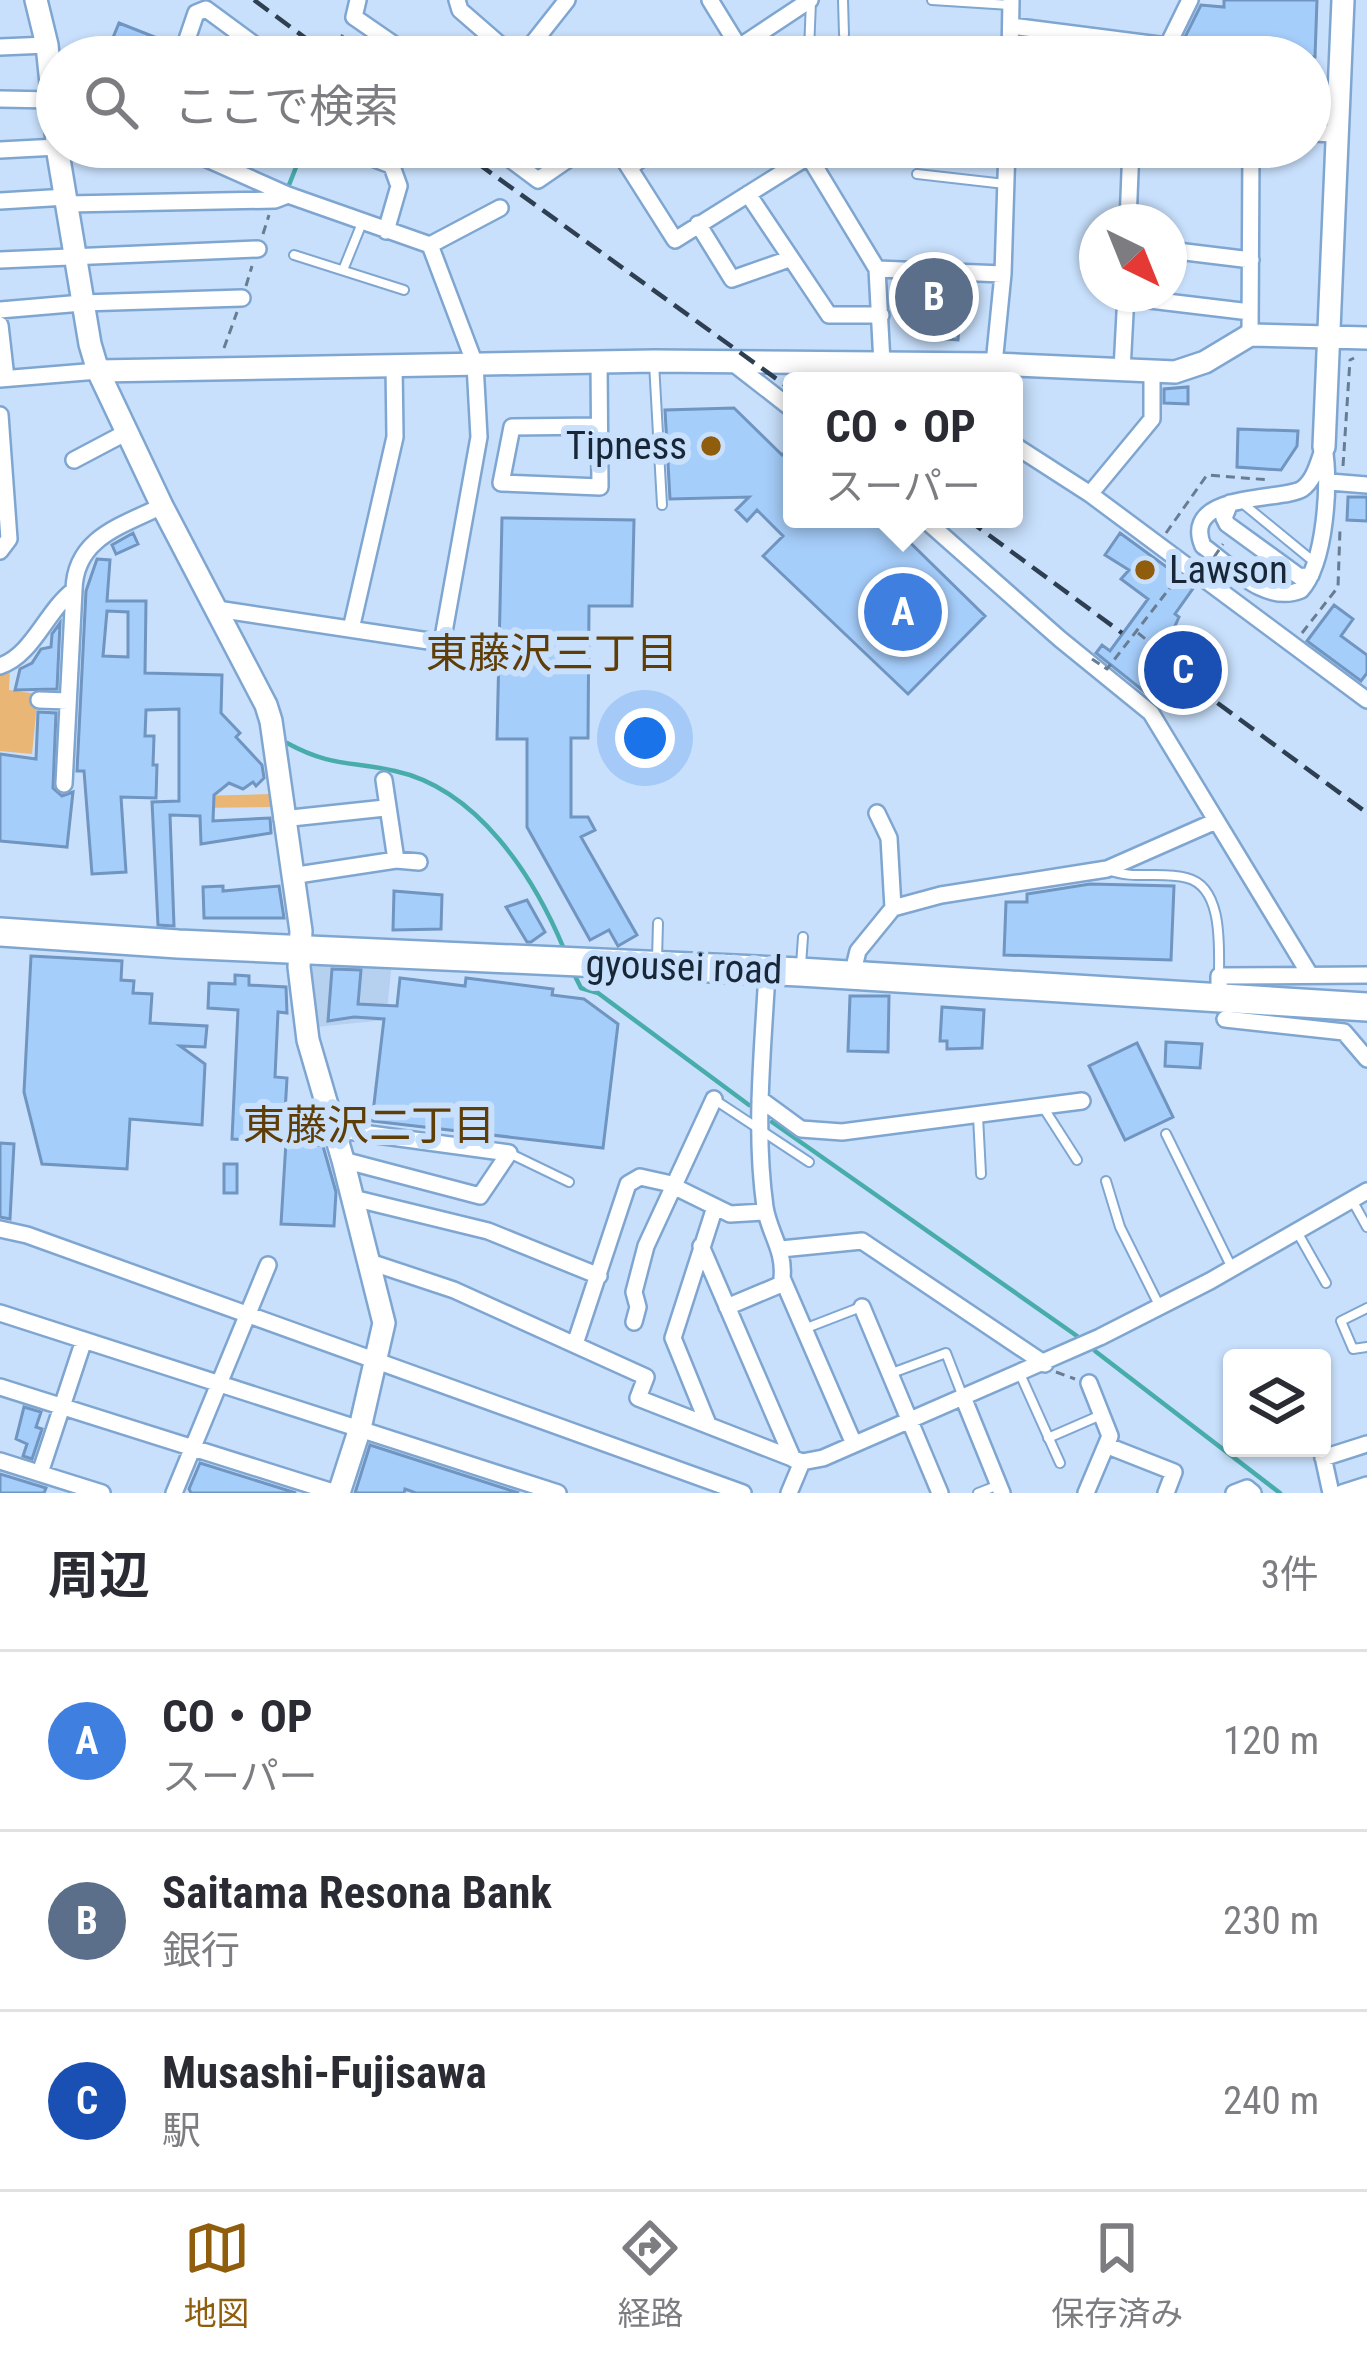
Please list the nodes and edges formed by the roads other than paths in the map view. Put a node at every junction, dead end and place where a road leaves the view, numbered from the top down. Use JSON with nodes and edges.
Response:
{"nodes":[{"id":1,"x":36,"y":0,"type":"edge"},
{"id":2,"x":358,"y":0,"type":"edge"},
{"id":3,"x":457,"y":0,"type":"edge"},
{"id":4,"x":567,"y":0,"type":"edge"},
{"id":5,"x":710,"y":0,"type":"edge"},
{"id":6,"x":811,"y":0,"type":"edge"},
{"id":7,"x":843,"y":0,"type":"edge"},
{"id":8,"x":932,"y":0,"type":"edge"},
{"id":9,"x":1190,"y":0,"type":"edge"},
{"id":10,"x":1343,"y":0,"type":"edge"},
{"id":11,"x":1011,"y":3,"type":"edge"},
{"id":12,"x":1011,"y":26,"type":"junction"},
{"id":13,"x":844,"y":34,"type":"dead end"},
{"id":14,"x":45,"y":36,"type":"edge"},
{"id":15,"x":188,"y":36,"type":"edge"},
{"id":16,"x":243,"y":36,"type":"edge"},
{"id":17,"x":382,"y":36,"type":"edge"},
{"id":18,"x":492,"y":36,"type":"edge"},
{"id":19,"x":536,"y":36,"type":"edge"},
{"id":20,"x":727,"y":36,"type":"edge"},
{"id":21,"x":761,"y":36,"type":"edge"},
{"id":22,"x":810,"y":36,"type":"edge"},
{"id":23,"x":1011,"y":36,"type":"edge"},
{"id":24,"x":1070,"y":36,"type":"edge"},
{"id":25,"x":1173,"y":36,"type":"edge"},
{"id":26,"x":36,"y":45,"type":"edge"},
{"id":27,"x":0,"y":47,"type":"edge"},
{"id":28,"x":36,"y":96,"type":"edge"},
{"id":29,"x":0,"y":99,"type":"edge"},
{"id":30,"x":1331,"y":134,"type":"edge"},
{"id":31,"x":1337,"y":134,"type":"junction"},
{"id":32,"x":36,"y":147,"type":"edge"},
{"id":33,"x":0,"y":150,"type":"edge"},
{"id":34,"x":62,"y":168,"type":"edge"},
{"id":35,"x":222,"y":168,"type":"edge"},
{"id":36,"x":394,"y":168,"type":"edge"},
{"id":37,"x":523,"y":168,"type":"edge"},
{"id":38,"x":554,"y":168,"type":"edge"},
{"id":39,"x":634,"y":168,"type":"edge"},
{"id":40,"x":784,"y":168,"type":"edge"},
{"id":41,"x":816,"y":168,"type":"edge"},
{"id":42,"x":1006,"y":168,"type":"edge"},
{"id":43,"x":1130,"y":168,"type":"edge"},
{"id":44,"x":1251,"y":168,"type":"edge"},
{"id":45,"x":631,"y":170,"type":"joint"},
{"id":46,"x":917,"y":174,"type":"dead end"},
{"id":47,"x":1006,"y":184,"type":"junction"},
{"id":48,"x":748,"y":194,"type":"junction"},
{"id":49,"x":281,"y":198,"type":"junction"},
{"id":50,"x":68,"y":200,"type":"junction"},
{"id":51,"x":0,"y":201,"type":"edge"},
{"id":52,"x":1129,"y":204,"type":"edge"},
{"id":53,"x":500,"y":208,"type":"dead end"},
{"id":54,"x":362,"y":223,"type":"junction"},
{"id":55,"x":698,"y":224,"type":"junction"},
{"id":56,"x":386,"y":231,"type":"junction"},
{"id":57,"x":430,"y":245,"type":"junction"},
{"id":58,"x":258,"y":249,"type":"road end"},
{"id":59,"x":1187,"y":252,"type":"edge"},
{"id":60,"x":293,"y":255,"type":"dead end"},
{"id":61,"x":75,"y":256,"type":"junction"},
{"id":62,"x":789,"y":259,"type":"junction"},
{"id":63,"x":0,"y":260,"type":"edge"},
{"id":64,"x":1251,"y":260,"type":"junction"},
{"id":65,"x":877,"y":269,"type":"junction"},
{"id":66,"x":343,"y":270,"type":"junction"},
{"id":67,"x":1004,"y":274,"type":"junction"},
{"id":68,"x":404,"y":290,"type":"dead end"},
{"id":69,"x":242,"y":298,"type":"road end"},
{"id":70,"x":82,"y":303,"type":"junction"},
{"id":71,"x":1187,"y":309,"type":"edge"},
{"id":72,"x":0,"y":310,"type":"edge"},
{"id":73,"x":1124,"y":312,"type":"edge"},
{"id":74,"x":880,"y":315,"type":"junction"},
{"id":75,"x":1250,"y":323,"type":"junction"},
{"id":76,"x":0,"y":325,"type":"edge"},
{"id":77,"x":1331,"y":337,"type":"junction"},
{"id":78,"x":1364,"y":346,"type":"edge"},
{"id":79,"x":654,"y":361,"type":"junction"},
{"id":80,"x":731,"y":361,"type":"junction"},
{"id":81,"x":599,"y":362,"type":"junction"},
{"id":82,"x":882,"y":363,"type":"junction"},
{"id":83,"x":475,"y":364,"type":"junction"},
{"id":84,"x":994,"y":364,"type":"junction"},
{"id":85,"x":394,"y":365,"type":"junction"},
{"id":86,"x":1122,"y":370,"type":"junction"},
{"id":87,"x":1152,"y":370,"type":"junction"},
{"id":88,"x":98,"y":371,"type":"junction"},
{"id":89,"x":944,"y":372,"type":"edge"},
{"id":90,"x":956,"y":372,"type":"edge"},
{"id":91,"x":3,"y":378,"type":"edge"},
{"id":92,"x":783,"y":402,"type":"edge"},
{"id":93,"x":0,"y":415,"type":"edge"},
{"id":94,"x":599,"y":426,"type":"junction"},
{"id":95,"x":127,"y":431,"type":"junction"},
{"id":96,"x":1324,"y":447,"type":"junction"},
{"id":97,"x":1023,"y":451,"type":"edge"},
{"id":98,"x":74,"y":460,"type":"dead end"},
{"id":99,"x":1335,"y":483,"type":"junction"},
{"id":100,"x":1367,"y":485,"type":"edge"},
{"id":101,"x":1090,"y":494,"type":"junction"},
{"id":102,"x":1234,"y":501,"type":"junction"},
{"id":103,"x":662,"y":505,"type":"dead end"},
{"id":104,"x":162,"y":506,"type":"junction"},
{"id":105,"x":934,"y":528,"type":"edge"},
{"id":106,"x":0,"y":551,"type":"edge"},
{"id":107,"x":1312,"y":568,"type":"junction"},
{"id":108,"x":74,"y":590,"type":"junction"},
{"id":109,"x":217,"y":610,"type":"junction"},
{"id":110,"x":351,"y":629,"type":"junction"},
{"id":111,"x":0,"y":666,"type":"edge"},
{"id":112,"x":38,"y":700,"type":"dead end"},
{"id":113,"x":1367,"y":700,"type":"edge"},
{"id":114,"x":68,"y":701,"type":"junction"},
{"id":115,"x":384,"y":780,"type":"dead end"},
{"id":116,"x":64,"y":784,"type":"dead end"},
{"id":117,"x":385,"y":808,"type":"junction"},
{"id":118,"x":877,"y":813,"type":"dead end"},
{"id":119,"x":282,"y":819,"type":"junction"},
{"id":120,"x":1216,"y":821,"type":"junction"},
{"id":121,"x":396,"y":860,"type":"junction"},
{"id":122,"x":419,"y":862,"type":"dead end"},
{"id":123,"x":1107,"y":869,"type":"junction"},
{"id":124,"x":291,"y":876,"type":"junction"},
{"id":125,"x":893,"y":908,"type":"junction"},
{"id":126,"x":658,"y":923,"type":"dead end"},
{"id":127,"x":0,"y":932,"type":"edge"},
{"id":128,"x":802,"y":938,"type":"dead end"},
{"id":129,"x":299,"y":949,"type":"junction"},
{"id":130,"x":656,"y":967,"type":"junction"},
{"id":131,"x":767,"y":972,"type":"junction"},
{"id":132,"x":800,"y":972,"type":"junction"},
{"id":133,"x":1310,"y":975,"type":"junction"},
{"id":134,"x":1367,"y":975,"type":"edge"},
{"id":135,"x":852,"y":976,"type":"junction"},
{"id":136,"x":1221,"y":999,"type":"junction"},
{"id":137,"x":1367,"y":1007,"type":"edge"},
{"id":138,"x":1367,"y":1060,"type":"edge"},
{"id":139,"x":714,"y":1099,"type":"joint"},
{"id":140,"x":760,"y":1099,"type":"junction"},
{"id":141,"x":1082,"y":1100,"type":"dead end"},
{"id":142,"x":1042,"y":1106,"type":"junction"},
{"id":143,"x":978,"y":1114,"type":"junction"},
{"id":144,"x":333,"y":1129,"type":"junction"},
{"id":145,"x":760,"y":1130,"type":"junction"},
{"id":146,"x":1166,"y":1134,"type":"dead end"},
{"id":147,"x":509,"y":1153,"type":"junction"},
{"id":148,"x":344,"y":1160,"type":"junction"},
{"id":149,"x":1077,"y":1160,"type":"dead end"},
{"id":150,"x":809,"y":1162,"type":"dead end"},
{"id":151,"x":981,"y":1174,"type":"dead end"},
{"id":152,"x":1106,"y":1181,"type":"dead end"},
{"id":153,"x":569,"y":1182,"type":"dead end"},
{"id":154,"x":671,"y":1185,"type":"junction"},
{"id":155,"x":1359,"y":1195,"type":"edge"},
{"id":156,"x":353,"y":1198,"type":"junction"},
{"id":157,"x":715,"y":1207,"type":"junction"},
{"id":158,"x":765,"y":1212,"type":"junction"},
{"id":159,"x":1367,"y":1228,"type":"edge"},
{"id":160,"x":0,"y":1229,"type":"edge"},
{"id":161,"x":1295,"y":1229,"type":"junction"},
{"id":162,"x":701,"y":1246,"type":"junction"},
{"id":163,"x":781,"y":1249,"type":"junction"},
{"id":164,"x":370,"y":1262,"type":"junction"},
{"id":165,"x":268,"y":1265,"type":"dead end"},
{"id":166,"x":1232,"y":1267,"type":"junction"},
{"id":167,"x":599,"y":1276,"type":"junction"},
{"id":168,"x":784,"y":1283,"type":"junction"},
{"id":169,"x":1326,"y":1283,"type":"dead end"},
{"id":170,"x":862,"y":1306,"type":"joint"},
{"id":171,"x":728,"y":1307,"type":"junction"},
{"id":172,"x":1160,"y":1307,"type":"junction"},
{"id":173,"x":1367,"y":1308,"type":"edge"},
{"id":174,"x":0,"y":1313,"type":"edge"},
{"id":175,"x":248,"y":1314,"type":"junction"},
{"id":176,"x":634,"y":1322,"type":"dead end"},
{"id":177,"x":804,"y":1329,"type":"junction"},
{"id":178,"x":84,"y":1340,"type":"junction"},
{"id":179,"x":575,"y":1344,"type":"junction"},
{"id":180,"x":1367,"y":1347,"type":"edge"},
{"id":181,"x":375,"y":1361,"type":"junction"},
{"id":182,"x":1045,"y":1364,"type":"junction"},
{"id":183,"x":1019,"y":1373,"type":"junction"},
{"id":184,"x":890,"y":1374,"type":"junction"},
{"id":185,"x":220,"y":1383,"type":"junction"},
{"id":186,"x":1089,"y":1383,"type":"road end"},
{"id":187,"x":0,"y":1388,"type":"edge"},
{"id":188,"x":963,"y":1397,"type":"junction"},
{"id":189,"x":62,"y":1407,"type":"junction"},
{"id":190,"x":1102,"y":1414,"type":"junction"},
{"id":191,"x":910,"y":1420,"type":"junction"},
{"id":192,"x":708,"y":1424,"type":"junction"},
{"id":193,"x":360,"y":1428,"type":"junction"},
{"id":194,"x":1048,"y":1438,"type":"junction"},
{"id":195,"x":854,"y":1444,"type":"junction"},
{"id":196,"x":1367,"y":1444,"type":"edge"},
{"id":197,"x":1108,"y":1445,"type":"junction"},
{"id":198,"x":194,"y":1448,"type":"junction"},
{"id":199,"x":1331,"y":1451,"type":"edge"},
{"id":200,"x":1321,"y":1457,"type":"edge"},
{"id":201,"x":0,"y":1461,"type":"edge"},
{"id":202,"x":797,"y":1461,"type":"junction"},
{"id":203,"x":1060,"y":1462,"type":"dead end"},
{"id":204,"x":40,"y":1473,"type":"junction"},
{"id":205,"x":1367,"y":1485,"type":"edge"},
{"id":206,"x":1000,"y":1489,"type":"edge"},
{"id":207,"x":102,"y":1493,"type":"edge"},
{"id":208,"x":174,"y":1493,"type":"edge"},
{"id":209,"x":337,"y":1493,"type":"edge"},
{"id":210,"x":558,"y":1493,"type":"edge"},
{"id":211,"x":743,"y":1493,"type":"edge"},
{"id":212,"x":789,"y":1493,"type":"edge"},
{"id":213,"x":940,"y":1493,"type":"edge"},
{"id":214,"x":978,"y":1493,"type":"edge"},
{"id":215,"x":1086,"y":1493,"type":"edge"},
{"id":216,"x":1166,"y":1493,"type":"edge"},
{"id":217,"x":1234,"y":1493,"type":"edge"},
{"id":218,"x":1253,"y":1493,"type":"edge"},
{"id":219,"x":1331,"y":1493,"type":"edge"},
{"id":220,"x":1342,"y":1493,"type":"edge"}],
"edges":[{"from":1,"to":14,"type":"street"},
{"from":2,"to":17,"type":"street"},
{"from":3,"to":18,"type":"street"},
{"from":4,"to":19,"type":"street"},
{"from":5,"to":20,"type":"street"},
{"from":6,"to":21,"type":"street"},
{"from":6,"to":22,"type":"lane"},
{"from":7,"to":13,"type":"lane"},
{"from":8,"to":11,"type":"lane"},
{"from":9,"to":25,"type":"street"},
{"from":10,"to":31,"type":"street"},
{"from":11,"to":12,"type":"street"},
{"from":12,"to":23,"type":"street"},
{"from":12,"to":24,"type":"street"},
{"from":15,"to":16,"type":"street"},
{"from":26,"to":27,"type":"street"},
{"from":28,"to":29,"type":"street"},
{"from":30,"to":31,"type":"street"},
{"from":31,"to":77,"type":"street"},
{"from":32,"to":33,"type":"street"},
{"from":34,"to":50,"type":"street"},
{"from":35,"to":49,"type":"street"},
{"from":36,"to":56,"type":"street"},
{"from":37,"to":38,"type":"street"},
{"from":39,"to":45,"type":"lane"},
{"from":40,"to":48,"type":"street"},
{"from":41,"to":65,"type":"street"},
{"from":42,"to":47,"type":"street"},
{"from":43,"to":52,"type":"street"},
{"from":44,"to":64,"type":"street"},
{"from":45,"to":55,"type":"street"},
{"from":46,"to":47,"type":"lane"},
{"from":47,"to":67,"type":"street"},
{"from":48,"to":55,"type":"street"},
{"from":48,"to":62,"type":"street"},
{"from":49,"to":50,"type":"street"},
{"from":49,"to":54,"type":"street"},
{"from":50,"to":51,"type":"street"},
{"from":50,"to":61,"type":"street"},
{"from":53,"to":57,"type":"street"},
{"from":54,"to":56,"type":"street"},
{"from":54,"to":66,"type":"lane"},
{"from":55,"to":62,"type":"street"},
{"from":56,"to":57,"type":"street"},
{"from":57,"to":83,"type":"street"},
{"from":58,"to":61,"type":"street"},
{"from":59,"to":64,"type":"street"},
{"from":60,"to":66,"type":"lane"},
{"from":61,"to":63,"type":"street"},
{"from":61,"to":70,"type":"street"},
{"from":62,"to":74,"type":"street"},
{"from":64,"to":75,"type":"street"},
{"from":65,"to":67,"type":"street"},
{"from":65,"to":74,"type":"street"},
{"from":66,"to":68,"type":"lane"},
{"from":67,"to":84,"type":"street"},
{"from":69,"to":70,"type":"street"},
{"from":70,"to":72,"type":"street"},
{"from":70,"to":88,"type":"street"},
{"from":71,"to":75,"type":"street"},
{"from":73,"to":86,"type":"street"},
{"from":74,"to":82,"type":"street"},
{"from":75,"to":77,"type":"street"},
{"from":75,"to":87,"type":"street"},
{"from":76,"to":91,"type":"street"},
{"from":77,"to":78,"type":"street"},
{"from":77,"to":96,"type":"street"},
{"from":79,"to":80,"type":"street"},
{"from":79,"to":81,"type":"street"},
{"from":79,"to":103,"type":"lane"},
{"from":80,"to":82,"type":"street"},
{"from":80,"to":92,"type":"street"},
{"from":81,"to":83,"type":"street"},
{"from":81,"to":94,"type":"street"},
{"from":82,"to":89,"type":"street"},
{"from":83,"to":85,"type":"street"},
{"from":83,"to":110,"type":"street"},
{"from":84,"to":86,"type":"street"},
{"from":84,"to":90,"type":"street"},
{"from":85,"to":88,"type":"street"},
{"from":85,"to":110,"type":"street"},
{"from":86,"to":87,"type":"street"},
{"from":87,"to":101,"type":"street"},
{"from":88,"to":91,"type":"street"},
{"from":88,"to":95,"type":"street"},
{"from":93,"to":106,"type":"street"},
{"from":94,"to":94,"type":"street"},
{"from":95,"to":98,"type":"street"},
{"from":95,"to":104,"type":"street"},
{"from":96,"to":99,"type":"street"},
{"from":96,"to":102,"type":"street"},
{"from":97,"to":101,"type":"street"},
{"from":99,"to":100,"type":"street"},
{"from":99,"to":107,"type":"street"},
{"from":101,"to":113,"type":"street"},
{"from":102,"to":107,"type":"lane"},
{"from":102,"to":107,"type":"street"},
{"from":102,"to":107,"type":"street"},
{"from":104,"to":108,"type":"street"},
{"from":104,"to":109,"type":"street"},
{"from":105,"to":120,"type":"street"},
{"from":108,"to":111,"type":"street"},
{"from":108,"to":114,"type":"street"},
{"from":109,"to":110,"type":"street"},
{"from":109,"to":119,"type":"street"},
{"from":112,"to":114,"type":"street"},
{"from":114,"to":116,"type":"street"},
{"from":115,"to":117,"type":"street"},
{"from":117,"to":119,"type":"street"},
{"from":117,"to":121,"type":"street"},
{"from":118,"to":125,"type":"street"},
{"from":119,"to":124,"type":"street"},
{"from":120,"to":123,"type":"street"},
{"from":120,"to":133,"type":"street"},
{"from":121,"to":122,"type":"street"},
{"from":121,"to":124,"type":"street"},
{"from":123,"to":125,"type":"street"},
{"from":123,"to":136,"type":"lane"},
{"from":124,"to":129,"type":"street"},
{"from":125,"to":135,"type":"street"},
{"from":126,"to":130,"type":"lane"},
{"from":127,"to":129,"type":"highway","name":"gyousei road"},
{"from":128,"to":132,"type":"lane"},
{"from":129,"to":130,"type":"highway","name":"gyousei road"},
{"from":129,"to":144,"type":"street"},
{"from":130,"to":131,"type":"highway","name":"gyousei road"},
{"from":131,"to":132,"type":"highway","name":"gyousei road"},
{"from":131,"to":140,"type":"street"},
{"from":132,"to":135,"type":"highway","name":"gyousei road"},
{"from":133,"to":134,"type":"street"},
{"from":133,"to":136,"type":"street"},
{"from":135,"to":136,"type":"highway","name":"gyousei road"},
{"from":136,"to":137,"type":"highway","name":"gyousei road"},
{"from":136,"to":138,"type":"street"},
{"from":139,"to":145,"type":"lane"},
{"from":139,"to":154,"type":"street"},
{"from":140,"to":143,"type":"street"},
{"from":140,"to":145,"type":"street"},
{"from":141,"to":142,"type":"street"},
{"from":142,"to":143,"type":"street"},
{"from":142,"to":149,"type":"lane"},
{"from":143,"to":151,"type":"lane"},
{"from":144,"to":147,"type":"street"},
{"from":144,"to":148,"type":"street"},
{"from":145,"to":150,"type":"lane"},
{"from":145,"to":158,"type":"street"},
{"from":146,"to":166,"type":"lane"},
{"from":147,"to":148,"type":"street"},
{"from":147,"to":153,"type":"lane"},
{"from":148,"to":156,"type":"street"},
{"from":152,"to":172,"type":"lane"},
{"from":154,"to":157,"type":"street"},
{"from":154,"to":167,"type":"street"},
{"from":154,"to":176,"type":"street"},
{"from":155,"to":159,"type":"lane"},
{"from":155,"to":161,"type":"street"},
{"from":156,"to":164,"type":"street"},
{"from":156,"to":167,"type":"street"},
{"from":157,"to":158,"type":"street"},
{"from":157,"to":162,"type":"street"},
{"from":158,"to":163,"type":"street"},
{"from":160,"to":175,"type":"street"},
{"from":161,"to":166,"type":"street"},
{"from":161,"to":169,"type":"lane"},
{"from":162,"to":171,"type":"street"},
{"from":162,"to":192,"type":"street"},
{"from":163,"to":168,"type":"street"},
{"from":163,"to":182,"type":"street"},
{"from":164,"to":179,"type":"street"},
{"from":164,"to":181,"type":"street"},
{"from":165,"to":175,"type":"street"},
{"from":166,"to":172,"type":"street"},
{"from":167,"to":179,"type":"street"},
{"from":168,"to":171,"type":"street"},
{"from":168,"to":177,"type":"street"},
{"from":170,"to":177,"type":"lane"},
{"from":170,"to":184,"type":"street"},
{"from":171,"to":202,"type":"street"},
{"from":172,"to":182,"type":"street"},
{"from":173,"to":180,"type":"lane"},
{"from":174,"to":178,"type":"street"},
{"from":175,"to":181,"type":"street"},
{"from":175,"to":185,"type":"street"},
{"from":177,"to":195,"type":"street"},
{"from":178,"to":185,"type":"street"},
{"from":178,"to":189,"type":"street"},
{"from":179,"to":192,"type":"street"},
{"from":181,"to":193,"type":"street"},
{"from":181,"to":211,"type":"street"},
{"from":182,"to":183,"type":"street"},
{"from":183,"to":188,"type":"street"},
{"from":183,"to":194,"type":"lane"},
{"from":184,"to":188,"type":"lane"},
{"from":184,"to":191,"type":"street"},
{"from":185,"to":193,"type":"street"},
{"from":185,"to":198,"type":"street"},
{"from":186,"to":190,"type":"street"},
{"from":187,"to":189,"type":"street"},
{"from":188,"to":191,"type":"street"},
{"from":188,"to":206,"type":"street"},
{"from":189,"to":198,"type":"street"},
{"from":189,"to":204,"type":"street"},
{"from":190,"to":194,"type":"lane"},
{"from":190,"to":197,"type":"street"},
{"from":191,"to":195,"type":"street"},
{"from":191,"to":213,"type":"street"},
{"from":192,"to":202,"type":"street"},
{"from":193,"to":209,"type":"street"},
{"from":193,"to":210,"type":"street"},
{"from":194,"to":203,"type":"lane"},
{"from":195,"to":202,"type":"street"},
{"from":196,"to":199,"type":"street"},
{"from":197,"to":215,"type":"street"},
{"from":197,"to":216,"type":"street"},
{"from":198,"to":208,"type":"street"},
{"from":198,"to":209,"type":"street"},
{"from":200,"to":219,"type":"street"},
{"from":201,"to":204,"type":"street"},
{"from":202,"to":212,"type":"street"},
{"from":204,"to":207,"type":"street"},
{"from":205,"to":220,"type":"street"},
{"from":206,"to":214,"type":"lane"},
{"from":217,"to":218,"type":"street"}]}
